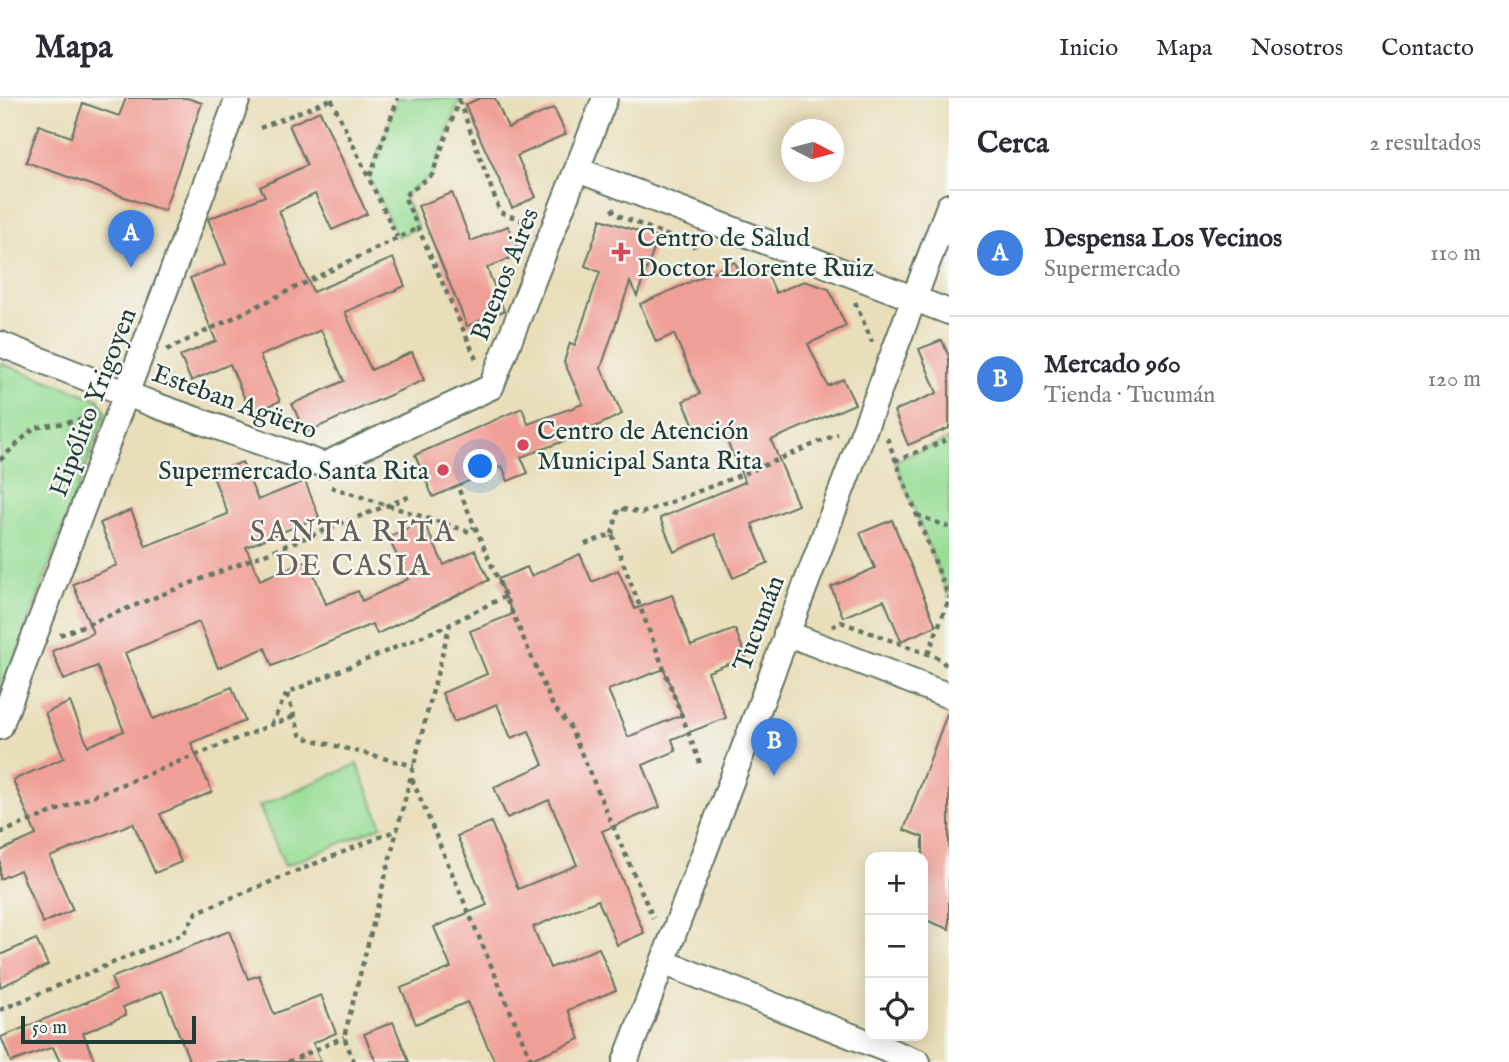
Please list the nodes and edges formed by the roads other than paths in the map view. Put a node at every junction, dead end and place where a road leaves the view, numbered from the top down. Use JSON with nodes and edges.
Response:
{"nodes":[{"id":1,"x":238,"y":98,"type":"edge"},
{"id":2,"x":605,"y":98,"type":"edge"},
{"id":3,"x":578,"y":170,"type":"junction"},
{"id":4,"x":949,"y":206,"type":"edge"},
{"id":5,"x":914,"y":299,"type":"junction"},
{"id":6,"x":949,"y":312,"type":"edge"},
{"id":7,"x":0,"y":344,"type":"edge"},
{"id":8,"x":127,"y":394,"type":"junction"},
{"id":9,"x":407,"y":425,"type":"joint"},
{"id":10,"x":786,"y":633,"type":"junction"},
{"id":11,"x":949,"y":696,"type":"edge"},
{"id":12,"x":0,"y":727,"type":"edge"},
{"id":13,"x":663,"y":962,"type":"junction"},
{"id":14,"x":625,"y":1062,"type":"edge"},
{"id":15,"x":918,"y":1062,"type":"edge"}],
"edges":[{"from":1,"to":8,"type":"street","name":"Hipólito Yrigoyen"},
{"from":2,"to":3,"type":"street","name":"Buenos Aires"},
{"from":3,"to":5,"type":"street"},
{"from":3,"to":9,"type":"street","name":"Buenos Aires"},
{"from":4,"to":5,"type":"street","name":"Tucumán"},
{"from":5,"to":6,"type":"street"},
{"from":5,"to":10,"type":"street","name":"Tucumán"},
{"from":7,"to":8,"type":"street","name":"Esteban Agüero"},
{"from":8,"to":9,"type":"street","name":"Esteban Agüero"},
{"from":8,"to":12,"type":"street","name":"Hipólito Yrigoyen"},
{"from":10,"to":11,"type":"street"},
{"from":10,"to":13,"type":"street","name":"Tucumán"},
{"from":13,"to":14,"type":"street","name":"Tucumán"},
{"from":13,"to":15,"type":"street"}]}
